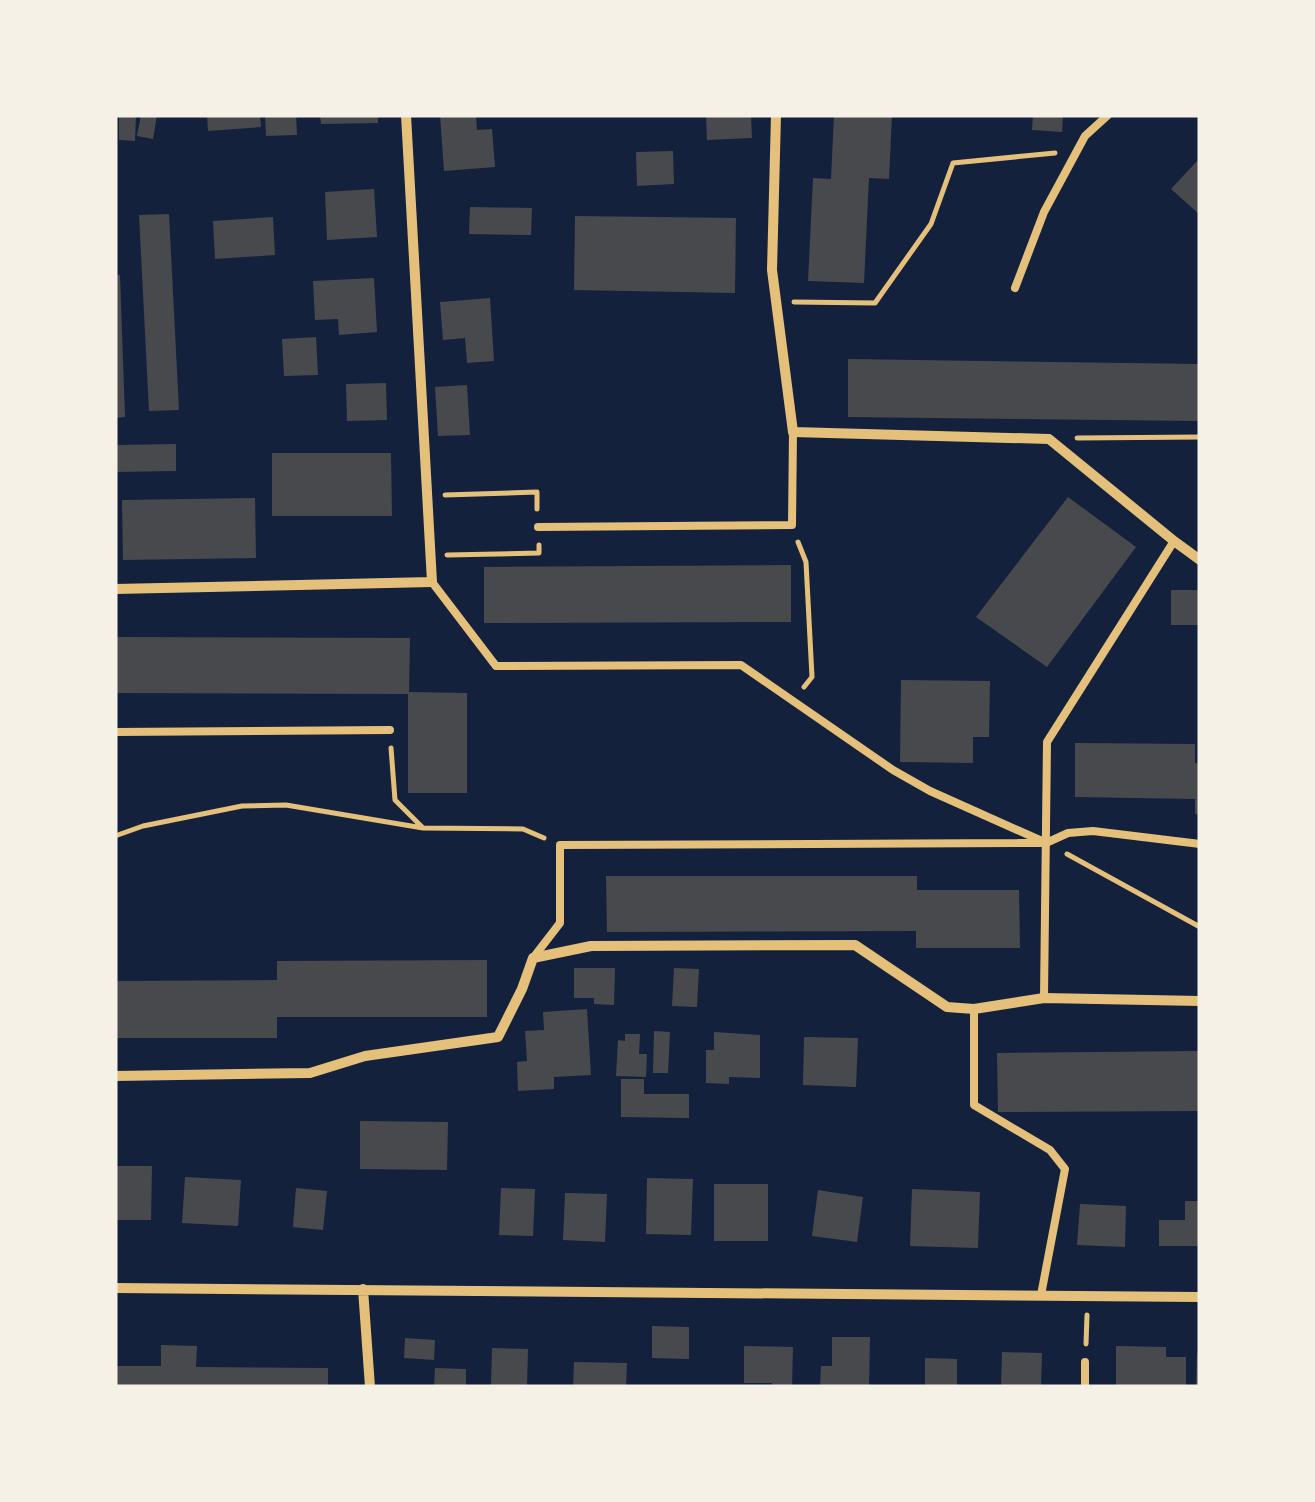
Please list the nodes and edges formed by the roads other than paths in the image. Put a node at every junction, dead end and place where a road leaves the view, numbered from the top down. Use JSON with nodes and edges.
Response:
{"nodes":[{"id":1,"x":406,"y":115,"type":"edge"},
{"id":2,"x":776,"y":115,"type":"edge"},
{"id":3,"x":1108,"y":115,"type":"edge"},
{"id":4,"x":1015,"y":288,"type":"dead end"},
{"id":5,"x":793,"y":432,"type":"junction"},
{"id":6,"x":538,"y":527,"type":"road end"},
{"id":7,"x":1174,"y":541,"type":"junction"},
{"id":8,"x":1200,"y":560,"type":"edge"},
{"id":9,"x":432,"y":582,"type":"junction"},
{"id":10,"x":115,"y":589,"type":"edge"},
{"id":11,"x":390,"y":730,"type":"road end"},
{"id":12,"x":115,"y":732,"type":"edge"},
{"id":13,"x":1046,"y":843,"type":"junction"},
{"id":14,"x":1200,"y":844,"type":"edge"},
{"id":15,"x":533,"y":958,"type":"junction"},
{"id":16,"x":1044,"y":998,"type":"junction"},
{"id":17,"x":1200,"y":1001,"type":"edge"},
{"id":18,"x":974,"y":1009,"type":"junction"},
{"id":19,"x":115,"y":1076,"type":"edge"},
{"id":20,"x":115,"y":1288,"type":"edge"},
{"id":21,"x":363,"y":1289,"type":"junction"},
{"id":22,"x":1042,"y":1296,"type":"junction"},
{"id":23,"x":1200,"y":1298,"type":"edge"},
{"id":24,"x":1085,"y":1362,"type":"road end"},
{"id":25,"x":370,"y":1387,"type":"edge"},
{"id":26,"x":1085,"y":1387,"type":"edge"}],
"edges":[{"from":1,"to":9,"type":"street"},
{"from":2,"to":5,"type":"street"},
{"from":3,"to":4,"type":"lane"},
{"from":5,"to":6,"type":"lane"},
{"from":5,"to":7,"type":"street"},
{"from":7,"to":8,"type":"street"},
{"from":7,"to":13,"type":"lane"},
{"from":9,"to":10,"type":"street"},
{"from":9,"to":13,"type":"lane"},
{"from":11,"to":12,"type":"lane"},
{"from":13,"to":14,"type":"lane"},
{"from":13,"to":15,"type":"lane"},
{"from":13,"to":16,"type":"lane"},
{"from":15,"to":18,"type":"street"},
{"from":15,"to":19,"type":"street"},
{"from":16,"to":17,"type":"street"},
{"from":16,"to":18,"type":"street"},
{"from":18,"to":22,"type":"lane"},
{"from":20,"to":21,"type":"street"},
{"from":21,"to":22,"type":"street"},
{"from":21,"to":25,"type":"street"},
{"from":22,"to":23,"type":"street"},
{"from":24,"to":26,"type":"lane"}]}
